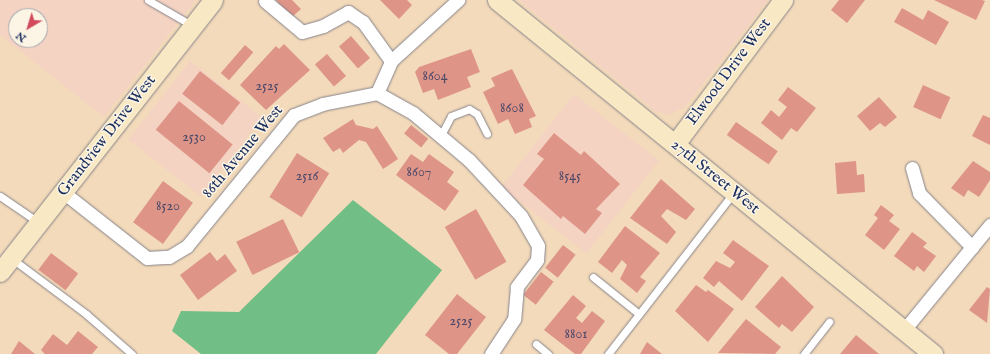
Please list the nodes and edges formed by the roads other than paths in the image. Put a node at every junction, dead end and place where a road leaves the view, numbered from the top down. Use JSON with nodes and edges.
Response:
{"nodes":[{"id":1,"x":148,"y":0,"type":"edge"},
{"id":2,"x":213,"y":0,"type":"edge"},
{"id":3,"x":458,"y":0,"type":"edge"},
{"id":4,"x":497,"y":0,"type":"edge"},
{"id":5,"x":783,"y":0,"type":"edge"},
{"id":6,"x":266,"y":1,"type":"dead end"},
{"id":7,"x":193,"y":26,"type":"junction"},
{"id":8,"x":391,"y":61,"type":"junction"},
{"id":9,"x":377,"y":93,"type":"junction"},
{"id":10,"x":487,"y":134,"type":"dead end"},
{"id":11,"x":441,"y":135,"type":"junction"},
{"id":12,"x":675,"y":144,"type":"junction"},
{"id":13,"x":912,"y":168,"type":"dead end"},
{"id":14,"x":63,"y":192,"type":"junction"},
{"id":15,"x":734,"y":192,"type":"junction"},
{"id":16,"x":0,"y":196,"type":"edge"},
{"id":17,"x":39,"y":223,"type":"junction"},
{"id":18,"x":990,"y":225,"type":"edge"},
{"id":19,"x":972,"y":248,"type":"junction"},
{"id":20,"x":6,"y":265,"type":"edge"},
{"id":21,"x":593,"y":277,"type":"dead end"},
{"id":22,"x":639,"y":314,"type":"junction"},
{"id":23,"x":829,"y":322,"type":"dead end"},
{"id":24,"x":904,"y":330,"type":"junction"},
{"id":25,"x":536,"y":344,"type":"dead end"},
{"id":26,"x":132,"y":354,"type":"edge"},
{"id":27,"x":491,"y":354,"type":"edge"},
{"id":28,"x":548,"y":354,"type":"edge"},
{"id":29,"x":608,"y":354,"type":"edge"},
{"id":30,"x":804,"y":354,"type":"edge"},
{"id":31,"x":933,"y":354,"type":"edge"}],
"edges":[{"from":1,"to":7,"type":"lane"},
{"from":2,"to":7,"type":"street","name":"Grandview Drive West"},
{"from":3,"to":8,"type":"street"},
{"from":4,"to":12,"type":"street","name":"27th Street West"},
{"from":5,"to":12,"type":"street","name":"Elwood Drive West"},
{"from":6,"to":8,"type":"street"},
{"from":7,"to":14,"type":"street","name":"Grandview Drive West"},
{"from":8,"to":9,"type":"street"},
{"from":9,"to":11,"type":"street"},
{"from":9,"to":14,"type":"street","name":"86th Avenue West"},
{"from":10,"to":11,"type":"lane"},
{"from":11,"to":27,"type":"street"},
{"from":12,"to":15,"type":"street","name":"27th Street West"},
{"from":13,"to":19,"type":"street"},
{"from":14,"to":17,"type":"street","name":"Grandview Drive West"},
{"from":15,"to":22,"type":"lane"},
{"from":15,"to":24,"type":"street","name":"27th Street West"},
{"from":16,"to":17,"type":"lane"},
{"from":17,"to":20,"type":"street","name":"Grandview Drive West"},
{"from":18,"to":19,"type":"street"},
{"from":19,"to":24,"type":"street"},
{"from":20,"to":26,"type":"lane"},
{"from":21,"to":22,"type":"lane"},
{"from":22,"to":29,"type":"lane"},
{"from":23,"to":30,"type":"lane"},
{"from":24,"to":31,"type":"street","name":"27th Street West"},
{"from":25,"to":28,"type":"lane"}]}
